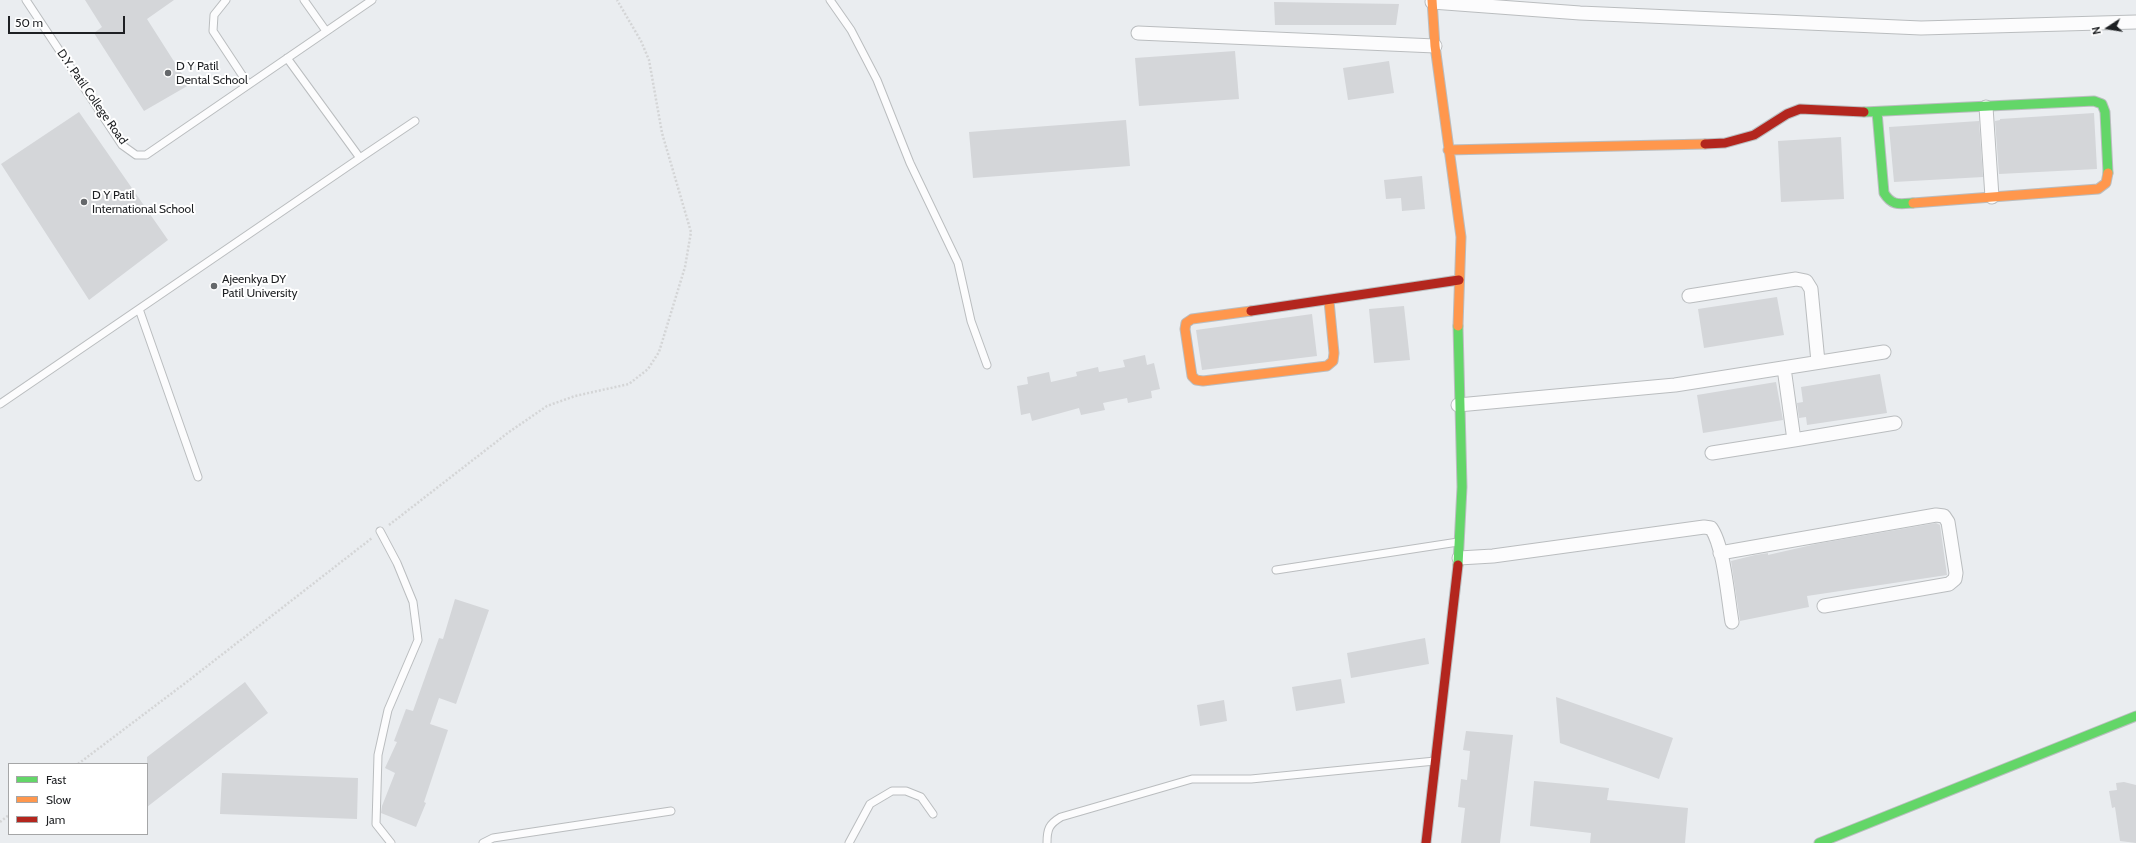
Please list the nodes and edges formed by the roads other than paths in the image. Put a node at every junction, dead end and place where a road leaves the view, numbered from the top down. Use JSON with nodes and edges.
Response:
{"nodes":[{"id":1,"x":26,"y":0,"type":"edge"},
{"id":2,"x":226,"y":0,"type":"edge"},
{"id":3,"x":304,"y":0,"type":"edge"},
{"id":4,"x":372,"y":0,"type":"edge"},
{"id":5,"x":830,"y":0,"type":"edge"},
{"id":6,"x":1432,"y":1,"type":"edge"},
{"id":7,"x":2136,"y":22,"type":"edge"},
{"id":8,"x":326,"y":31,"type":"junction"},
{"id":9,"x":1138,"y":33,"type":"dead end"},
{"id":10,"x":1435,"y":46,"type":"junction"},
{"id":11,"x":287,"y":58,"type":"junction"},
{"id":12,"x":248,"y":84,"type":"junction"},
{"id":13,"x":1986,"y":107,"type":"junction"},
{"id":14,"x":1878,"y":112,"type":"junction"},
{"id":15,"x":415,"y":121,"type":"dead end"},
{"id":16,"x":1448,"y":150,"type":"junction"},
{"id":17,"x":360,"y":158,"type":"junction"},
{"id":18,"x":1992,"y":197,"type":"junction"},
{"id":19,"x":1459,"y":280,"type":"junction"},
{"id":20,"x":1690,"y":296,"type":"dead end"},
{"id":21,"x":1329,"y":301,"type":"junction"},
{"id":22,"x":139,"y":308,"type":"junction"},
{"id":23,"x":1884,"y":352,"type":"dead end"},
{"id":24,"x":1818,"y":362,"type":"junction"},
{"id":25,"x":987,"y":365,"type":"dead end"},
{"id":26,"x":1784,"y":368,"type":"junction"},
{"id":27,"x":0,"y":404,"type":"edge"},
{"id":28,"x":1458,"y":405,"type":"junction"},
{"id":29,"x":1895,"y":423,"type":"dead end"},
{"id":30,"x":1794,"y":440,"type":"junction"},
{"id":31,"x":1712,"y":453,"type":"dead end"},
{"id":32,"x":198,"y":477,"type":"dead end"},
{"id":33,"x":380,"y":531,"type":"road end"},
{"id":34,"x":1459,"y":542,"type":"junction"},
{"id":35,"x":1720,"y":553,"type":"junction"},
{"id":36,"x":1458,"y":558,"type":"junction"},
{"id":37,"x":1276,"y":570,"type":"dead end"},
{"id":38,"x":1824,"y":606,"type":"dead end"},
{"id":39,"x":1732,"y":622,"type":"dead end"},
{"id":40,"x":2136,"y":716,"type":"edge"},
{"id":41,"x":1435,"y":761,"type":"junction"},
{"id":42,"x":671,"y":811,"type":"dead end"},
{"id":43,"x":933,"y":814,"type":"dead end"},
{"id":44,"x":391,"y":843,"type":"edge"},
{"id":45,"x":483,"y":843,"type":"edge"},
{"id":46,"x":850,"y":843,"type":"edge"},
{"id":47,"x":1047,"y":843,"type":"edge"},
{"id":48,"x":1426,"y":843,"type":"edge"},
{"id":49,"x":1819,"y":843,"type":"edge"}],
"edges":[{"from":1,"to":12,"type":"lane","name":"D.Y. Patil College Road"},
{"from":2,"to":12,"type":"lane"},
{"from":3,"to":8,"type":"lane"},
{"from":4,"to":8,"type":"lane","name":"D.Y. Patil College Road"},
{"from":5,"to":25,"type":"lane"},
{"from":6,"to":7,"type":"street"},
{"from":6,"to":10,"type":"street"},
{"from":8,"to":11,"type":"lane","name":"D.Y. Patil College Road"},
{"from":9,"to":10,"type":"street"},
{"from":10,"to":16,"type":"street"},
{"from":11,"to":12,"type":"lane","name":"D.Y. Patil College Road"},
{"from":11,"to":17,"type":"lane"},
{"from":13,"to":14,"type":"street"},
{"from":13,"to":18,"type":"street"},
{"from":13,"to":18,"type":"street"},
{"from":14,"to":16,"type":"street"},
{"from":14,"to":18,"type":"street"},
{"from":15,"to":17,"type":"lane"},
{"from":16,"to":19,"type":"street"},
{"from":17,"to":22,"type":"lane"},
{"from":19,"to":21,"type":"street"},
{"from":19,"to":28,"type":"street"},
{"from":20,"to":24,"type":"street"},
{"from":21,"to":21,"type":"street"},
{"from":22,"to":27,"type":"lane"},
{"from":22,"to":32,"type":"lane"},
{"from":23,"to":24,"type":"street"},
{"from":24,"to":26,"type":"street"},
{"from":26,"to":28,"type":"street"},
{"from":26,"to":30,"type":"street"},
{"from":28,"to":34,"type":"street"},
{"from":29,"to":30,"type":"street"},
{"from":30,"to":31,"type":"street"},
{"from":33,"to":44,"type":"lane"},
{"from":34,"to":36,"type":"street"},
{"from":34,"to":37,"type":"lane"},
{"from":35,"to":36,"type":"street"},
{"from":35,"to":38,"type":"street"},
{"from":35,"to":39,"type":"street"},
{"from":36,"to":41,"type":"street"},
{"from":40,"to":49,"type":"street"},
{"from":41,"to":47,"type":"lane"},
{"from":41,"to":48,"type":"street"},
{"from":42,"to":45,"type":"lane"},
{"from":43,"to":46,"type":"lane"}]}
